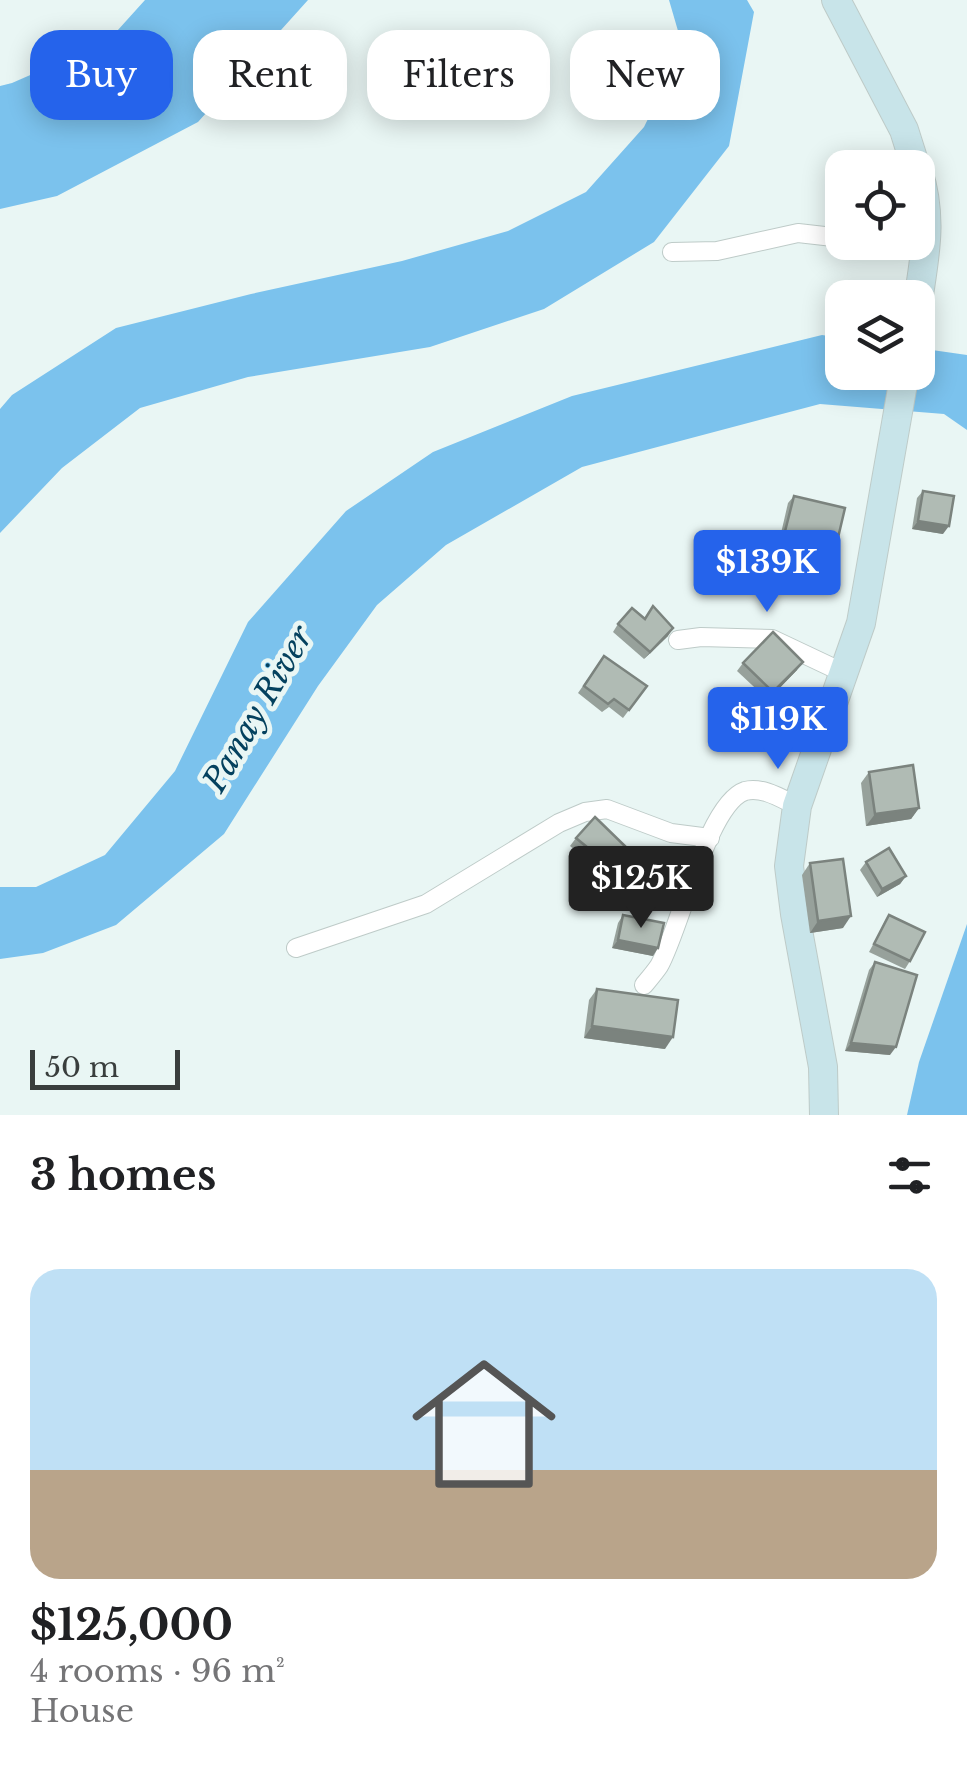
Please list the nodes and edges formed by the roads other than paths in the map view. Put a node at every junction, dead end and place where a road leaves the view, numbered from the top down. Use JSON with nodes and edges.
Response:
{"nodes":[{"id":1,"x":836,"y":0,"type":"edge"},
{"id":2,"x":911,"y":150,"type":"edge"},
{"id":3,"x":825,"y":236,"type":"edge"},
{"id":4,"x":672,"y":252,"type":"dead end"},
{"id":5,"x":902,"y":390,"type":"edge"},
{"id":6,"x":678,"y":640,"type":"dead end"},
{"id":7,"x":844,"y":673,"type":"junction"},
{"id":8,"x":797,"y":806,"type":"junction"},
{"id":9,"x":710,"y":838,"type":"junction"},
{"id":10,"x":296,"y":948,"type":"dead end"},
{"id":11,"x":644,"y":985,"type":"dead end"},
{"id":12,"x":824,"y":1115,"type":"edge"}],
"edges":[{"from":1,"to":2,"type":"main road"},
{"from":3,"to":4,"type":"street"},
{"from":5,"to":7,"type":"main road"},
{"from":6,"to":7,"type":"street"},
{"from":7,"to":8,"type":"main road"},
{"from":8,"to":9,"type":"street"},
{"from":8,"to":12,"type":"main road"},
{"from":9,"to":10,"type":"street"},
{"from":9,"to":11,"type":"street"}]}
